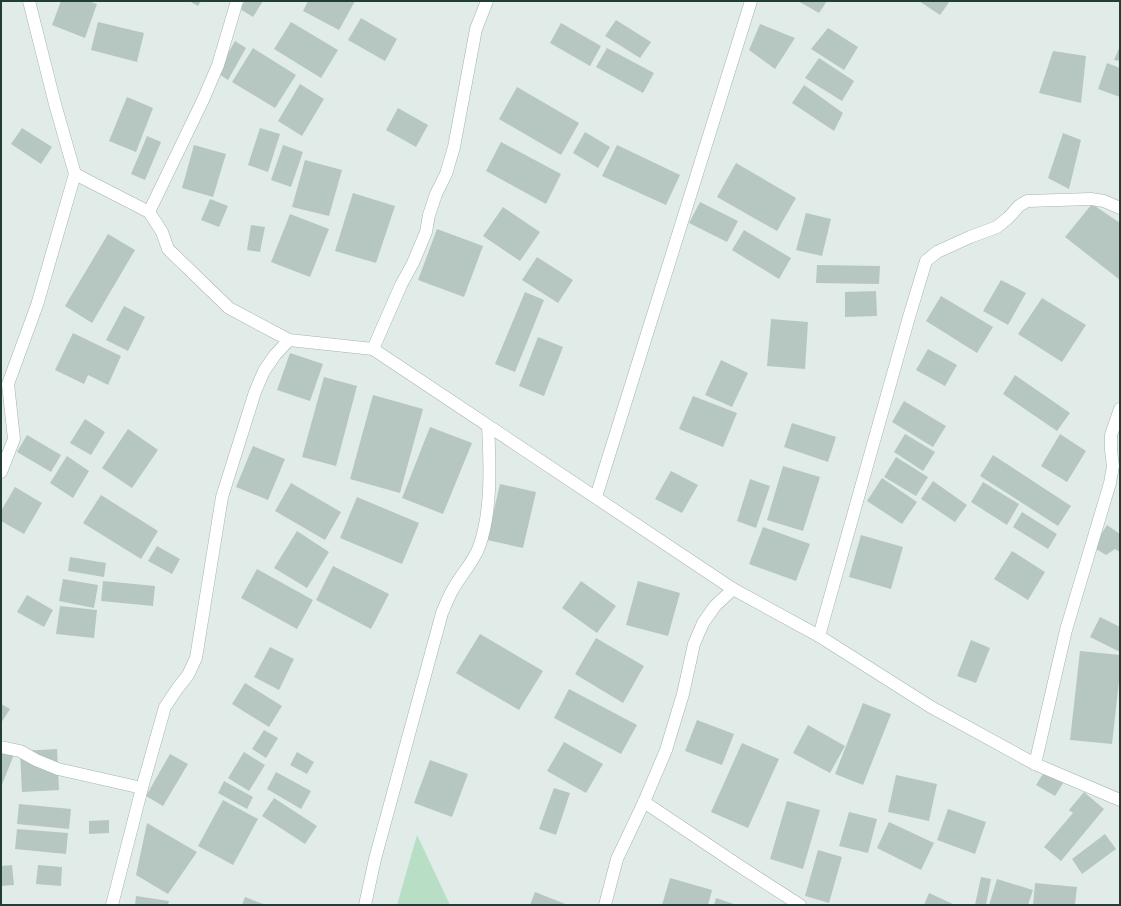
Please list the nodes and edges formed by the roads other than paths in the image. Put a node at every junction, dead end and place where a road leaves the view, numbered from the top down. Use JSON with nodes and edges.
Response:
{"nodes":[{"id":1,"x":29,"y":1,"type":"edge"},
{"id":2,"x":237,"y":1,"type":"edge"},
{"id":3,"x":487,"y":1,"type":"edge"},
{"id":4,"x":751,"y":1,"type":"edge"},
{"id":5,"x":75,"y":174,"type":"junction"},
{"id":6,"x":1120,"y":208,"type":"edge"},
{"id":7,"x":149,"y":212,"type":"junction"},
{"id":8,"x":289,"y":340,"type":"junction"},
{"id":9,"x":373,"y":349,"type":"junction"},
{"id":10,"x":1120,"y":409,"type":"edge"},
{"id":11,"x":488,"y":426,"type":"junction"},
{"id":12,"x":1,"y":472,"type":"edge"},
{"id":13,"x":596,"y":497,"type":"junction"},
{"id":14,"x":733,"y":589,"type":"junction"},
{"id":15,"x":819,"y":636,"type":"junction"},
{"id":16,"x":1,"y":747,"type":"edge"},
{"id":17,"x":1035,"y":764,"type":"junction"},
{"id":18,"x":142,"y":788,"type":"junction"},
{"id":19,"x":1120,"y":800,"type":"edge"},
{"id":20,"x":644,"y":802,"type":"junction"},
{"id":21,"x":112,"y":905,"type":"edge"},
{"id":22,"x":365,"y":905,"type":"edge"},
{"id":23,"x":605,"y":905,"type":"edge"},
{"id":24,"x":800,"y":905,"type":"edge"}],
"edges":[{"from":1,"to":5,"type":"street"},
{"from":2,"to":7,"type":"street"},
{"from":3,"to":9,"type":"street"},
{"from":4,"to":13,"type":"street"},
{"from":5,"to":7,"type":"street"},
{"from":5,"to":12,"type":"street"},
{"from":6,"to":15,"type":"street"},
{"from":7,"to":8,"type":"street"},
{"from":8,"to":9,"type":"street"},
{"from":8,"to":18,"type":"street"},
{"from":9,"to":11,"type":"street"},
{"from":10,"to":17,"type":"street"},
{"from":11,"to":13,"type":"street"},
{"from":11,"to":22,"type":"street"},
{"from":13,"to":14,"type":"street"},
{"from":14,"to":15,"type":"street"},
{"from":14,"to":20,"type":"street"},
{"from":15,"to":17,"type":"street"},
{"from":16,"to":18,"type":"street"},
{"from":17,"to":19,"type":"street"},
{"from":18,"to":21,"type":"street"},
{"from":20,"to":23,"type":"street"},
{"from":20,"to":24,"type":"street"}]}
